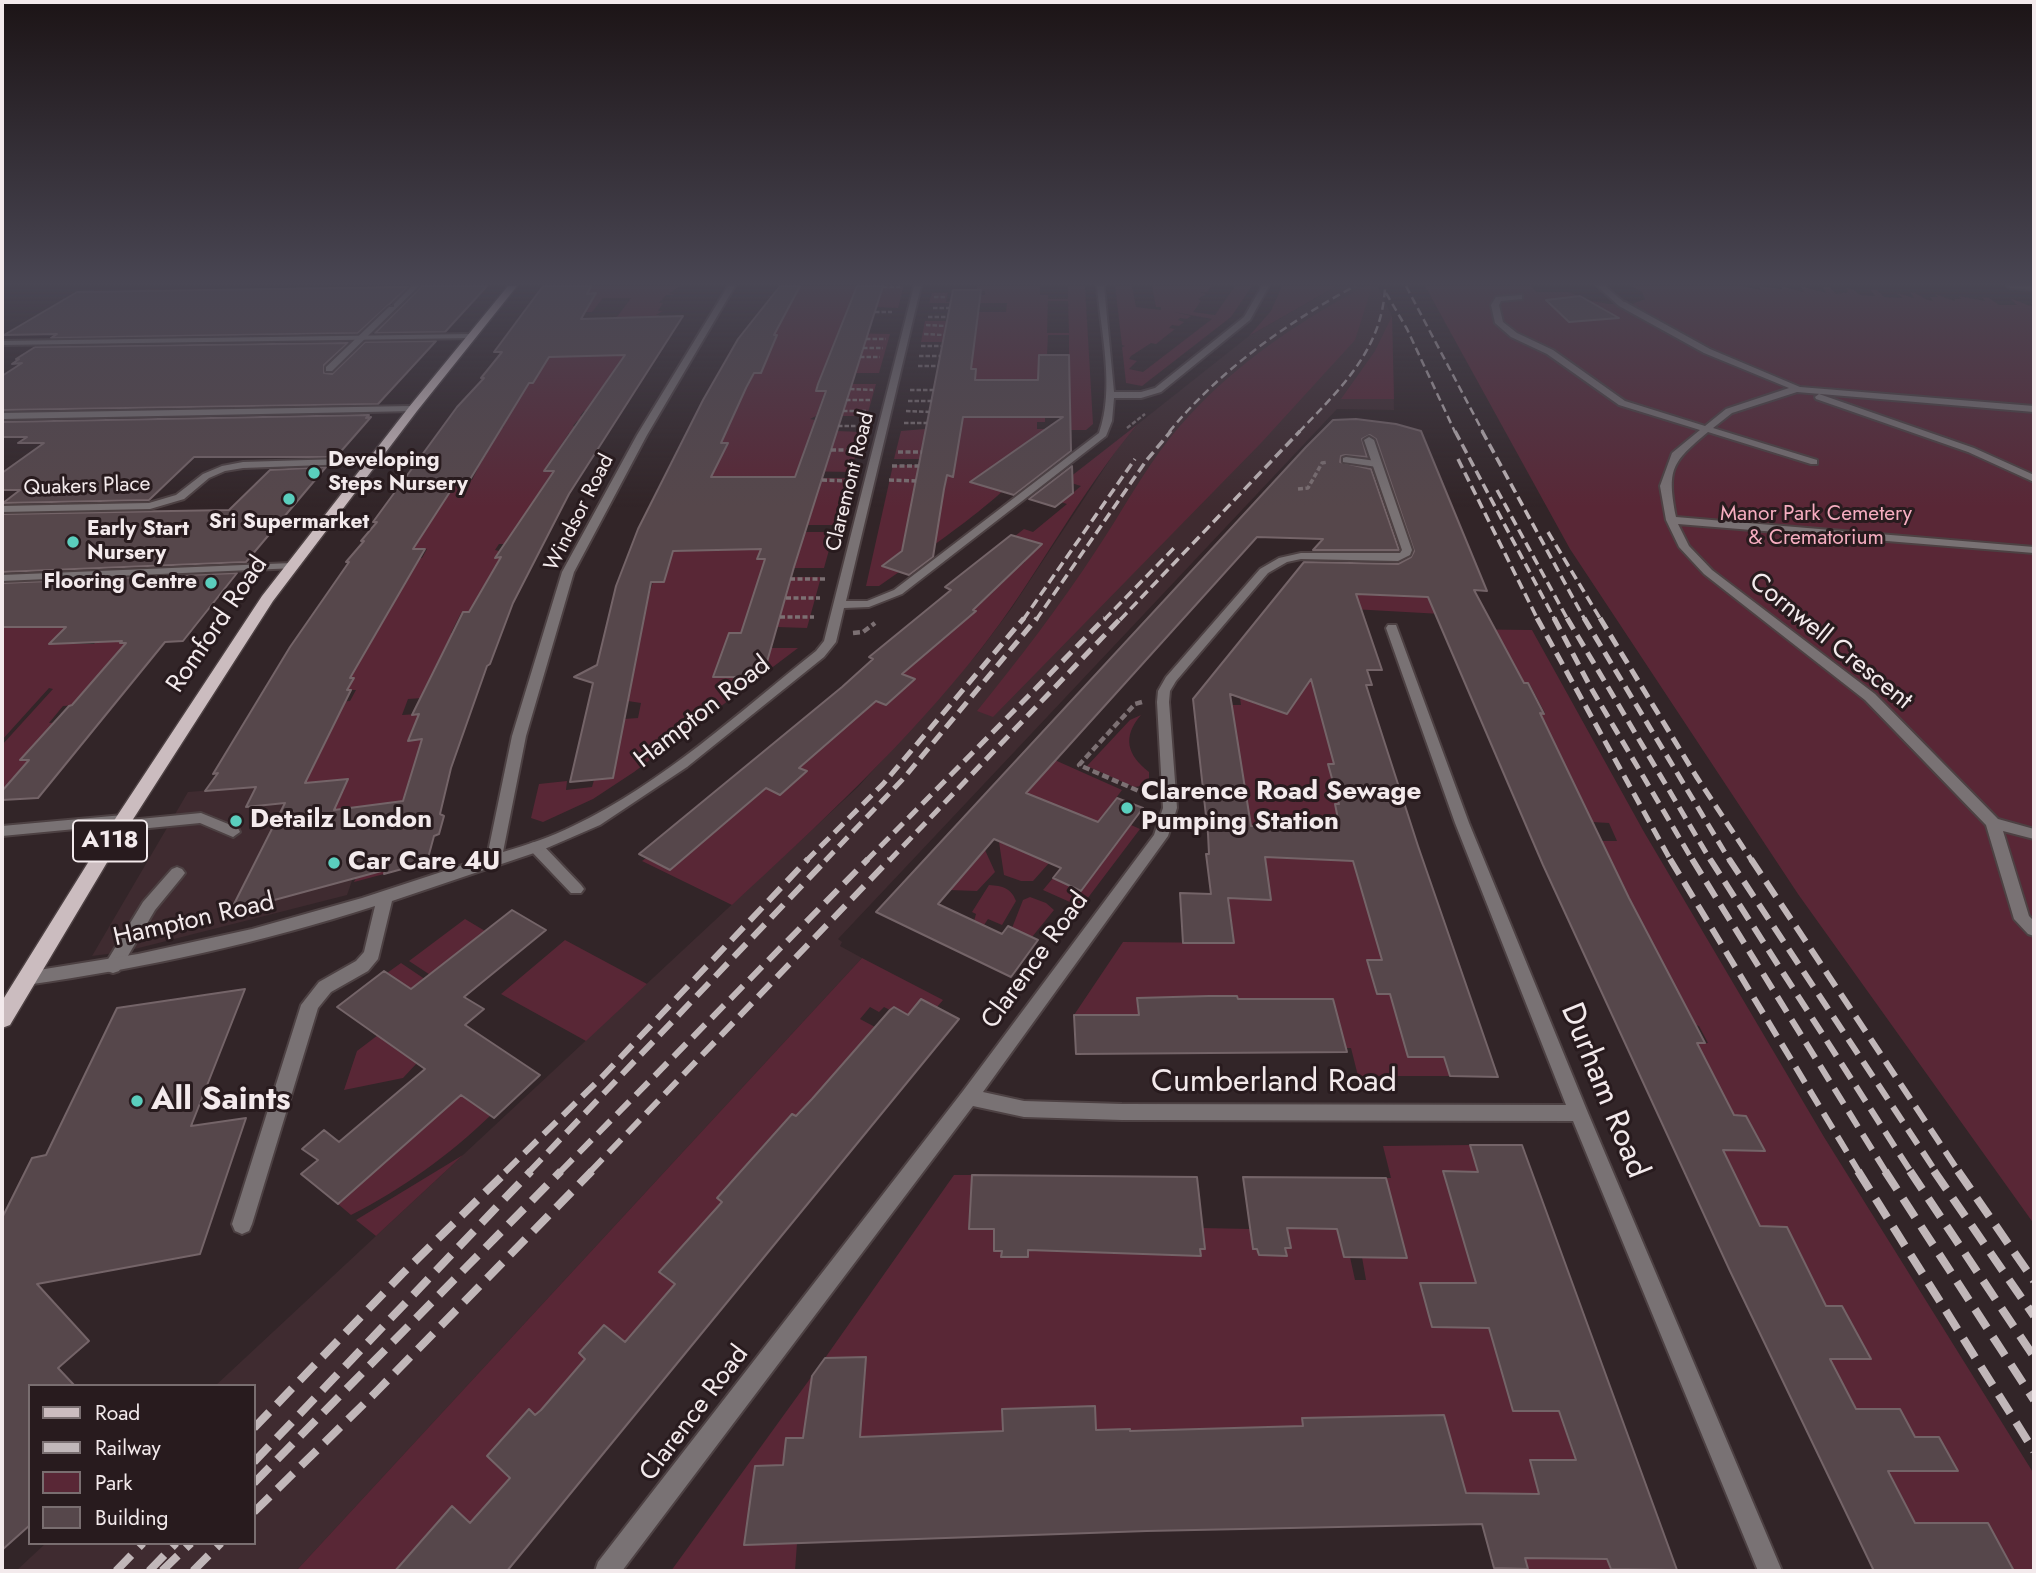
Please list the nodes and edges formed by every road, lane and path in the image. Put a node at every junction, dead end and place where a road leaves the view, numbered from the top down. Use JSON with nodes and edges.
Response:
{"nodes":[{"id":1,"x":339,"y":359,"type":"edge"},
{"id":2,"x":453,"y":359,"type":"edge"},
{"id":3,"x":688,"y":359,"type":"edge"},
{"id":4,"x":900,"y":359,"type":"edge"},
{"id":5,"x":1106,"y":359,"type":"edge"},
{"id":6,"x":1196,"y":359,"type":"edge"},
{"id":7,"x":1559,"y":359,"type":"edge"},
{"id":8,"x":1729,"y":359,"type":"edge"},
{"id":9,"x":912,"y":366,"type":"dead end"},
{"id":10,"x":938,"y":366,"type":"dead end"},
{"id":11,"x":329,"y":369,"type":"dead end"},
{"id":12,"x":849,"y":389,"type":"dead end"},
{"id":13,"x":1796,"y":389,"type":"junction"},
{"id":14,"x":878,"y":390,"type":"dead end"},
{"id":15,"x":906,"y":390,"type":"dead end"},
{"id":16,"x":934,"y":390,"type":"dead end"},
{"id":17,"x":1109,"y":396,"type":"junction"},
{"id":18,"x":846,"y":400,"type":"dead end"},
{"id":19,"x":875,"y":400,"type":"dead end"},
{"id":20,"x":904,"y":400,"type":"dead end"},
{"id":21,"x":932,"y":401,"type":"dead end"},
{"id":22,"x":413,"y":409,"type":"junction"},
{"id":23,"x":2034,"y":409,"type":"edge"},
{"id":24,"x":843,"y":411,"type":"dead end"},
{"id":25,"x":872,"y":411,"type":"dead end"},
{"id":26,"x":901,"y":411,"type":"dead end"},
{"id":27,"x":930,"y":412,"type":"dead end"},
{"id":28,"x":2,"y":416,"type":"edge"},
{"id":29,"x":898,"y":423,"type":"dead end"},
{"id":30,"x":927,"y":423,"type":"dead end"},
{"id":31,"x":838,"y":426,"type":"dead end"},
{"id":32,"x":868,"y":426,"type":"dead end"},
{"id":33,"x":1705,"y":430,"type":"junction"},
{"id":34,"x":1369,"y":440,"type":"dead end"},
{"id":35,"x":831,"y":450,"type":"dead end"},
{"id":36,"x":861,"y":450,"type":"dead end"},
{"id":37,"x":892,"y":452,"type":"dead end"},
{"id":38,"x":922,"y":452,"type":"dead end"},
{"id":39,"x":1346,"y":460,"type":"joint"},
{"id":40,"x":373,"y":461,"type":"junction"},
{"id":41,"x":1814,"y":462,"type":"dead end"},
{"id":42,"x":1377,"y":464,"type":"junction"},
{"id":43,"x":889,"y":466,"type":"dead end"},
{"id":44,"x":919,"y":466,"type":"dead end"},
{"id":45,"x":2034,"y":479,"type":"edge"},
{"id":46,"x":822,"y":480,"type":"dead end"},
{"id":47,"x":885,"y":480,"type":"dead end"},
{"id":48,"x":853,"y":481,"type":"dead end"},
{"id":49,"x":916,"y":481,"type":"dead end"},
{"id":50,"x":1298,"y":489,"type":"dead end"},
{"id":51,"x":2,"y":509,"type":"edge"},
{"id":52,"x":1671,"y":520,"type":"junction"},
{"id":53,"x":2034,"y":550,"type":"edge"},
{"id":54,"x":292,"y":566,"type":"junction"},
{"id":55,"x":2,"y":578,"type":"edge"},
{"id":56,"x":790,"y":579,"type":"dead end"},
{"id":57,"x":826,"y":579,"type":"dead end"},
{"id":58,"x":786,"y":597,"type":"dead end"},
{"id":59,"x":820,"y":598,"type":"dead end"},
{"id":60,"x":838,"y":605,"type":"junction"},
{"id":61,"x":780,"y":617,"type":"dead end"},
{"id":62,"x":815,"y":617,"type":"dead end"},
{"id":63,"x":1392,"y":628,"type":"dead end"},
{"id":64,"x":1146,"y":700,"type":"dead end"},
{"id":65,"x":1154,"y":798,"type":"dead end"},
{"id":66,"x":121,"y":823,"type":"junction"},
{"id":67,"x":1993,"y":823,"type":"junction"},
{"id":68,"x":2,"y":831,"type":"edge"},
{"id":69,"x":233,"y":832,"type":"dead end"},
{"id":70,"x":2034,"y":834,"type":"edge"},
{"id":71,"x":536,"y":847,"type":"junction"},
{"id":72,"x":494,"y":860,"type":"junction"},
{"id":73,"x":177,"y":873,"type":"dead end"},
{"id":74,"x":576,"y":889,"type":"dead end"},
{"id":75,"x":385,"y":897,"type":"junction"},
{"id":76,"x":2034,"y":930,"type":"edge"},
{"id":77,"x":113,"y":966,"type":"junction"},
{"id":78,"x":26,"y":978,"type":"junction"},
{"id":79,"x":2,"y":1018,"type":"edge"},
{"id":80,"x":969,"y":1097,"type":"junction"},
{"id":81,"x":1579,"y":1114,"type":"junction"},
{"id":82,"x":242,"y":1224,"type":"dead end"},
{"id":83,"x":607,"y":1571,"type":"edge"},
{"id":84,"x":1770,"y":1571,"type":"edge"}],
"edges":[{"from":1,"to":11,"type":"street"},
{"from":2,"to":22,"type":"main road","name":"Romford Road","number":"A118"},
{"from":3,"to":72,"type":"street","name":"Windsor Road"},
{"from":4,"to":60,"type":"street","name":"Claremont Road"},
{"from":5,"to":17,"type":"street"},
{"from":6,"to":17,"type":"street"},
{"from":7,"to":33,"type":"street"},
{"from":8,"to":13,"type":"street"},
{"from":9,"to":10,"type":"path"},
{"from":12,"to":14,"type":"path"},
{"from":13,"to":23,"type":"street"},
{"from":13,"to":33,"type":"street","name":"Cornwell Crescent"},
{"from":13,"to":45,"type":"street"},
{"from":15,"to":16,"type":"path"},
{"from":17,"to":60,"type":"street"},
{"from":18,"to":19,"type":"path"},
{"from":20,"to":21,"type":"path"},
{"from":22,"to":28,"type":"street"},
{"from":22,"to":40,"type":"main road","name":"Romford Road","number":"A118"},
{"from":24,"to":25,"type":"path"},
{"from":26,"to":27,"type":"path"},
{"from":29,"to":30,"type":"path"},
{"from":31,"to":32,"type":"path"},
{"from":33,"to":41,"type":"street"},
{"from":33,"to":52,"type":"street","name":"Cornwell Crescent"},
{"from":34,"to":42,"type":"street","name":"Clarence Road"},
{"from":35,"to":36,"type":"path"},
{"from":37,"to":38,"type":"path"},
{"from":39,"to":42,"type":"street"},
{"from":39,"to":50,"type":"path"},
{"from":40,"to":51,"type":"street","name":"Quakers Place"},
{"from":40,"to":54,"type":"main road","name":"Romford Road","number":"A118"},
{"from":42,"to":80,"type":"street","name":"Clarence Road"},
{"from":43,"to":44,"type":"path"},
{"from":46,"to":48,"type":"path"},
{"from":47,"to":49,"type":"path"},
{"from":52,"to":53,"type":"street"},
{"from":52,"to":67,"type":"street","name":"Cornwell Crescent"},
{"from":54,"to":55,"type":"street"},
{"from":54,"to":66,"type":"main road","name":"Romford Road","number":"A118"},
{"from":56,"to":57,"type":"path"},
{"from":58,"to":59,"type":"path"},
{"from":60,"to":71,"type":"street","name":"Hampton Road"},
{"from":61,"to":62,"type":"path"},
{"from":63,"to":81,"type":"street","name":"Durham Road"},
{"from":64,"to":65,"type":"path"},
{"from":66,"to":68,"type":"street"},
{"from":66,"to":69,"type":"street"},
{"from":66,"to":78,"type":"main road","name":"Romford Road","number":"A118"},
{"from":67,"to":70,"type":"street"},
{"from":67,"to":76,"type":"street"},
{"from":71,"to":72,"type":"street","name":"Hampton Road"},
{"from":71,"to":74,"type":"street"},
{"from":72,"to":75,"type":"street","name":"Hampton Road"},
{"from":73,"to":77,"type":"street"},
{"from":75,"to":77,"type":"street","name":"Hampton Road"},
{"from":75,"to":82,"type":"street"},
{"from":77,"to":78,"type":"street","name":"Hampton Road"},
{"from":78,"to":79,"type":"main road","name":"Romford Road","number":"A118"},
{"from":80,"to":81,"type":"street","name":"Cumberland Road"},
{"from":80,"to":83,"type":"street","name":"Clarence Road"},
{"from":81,"to":84,"type":"street","name":"Durham Road"}]}
